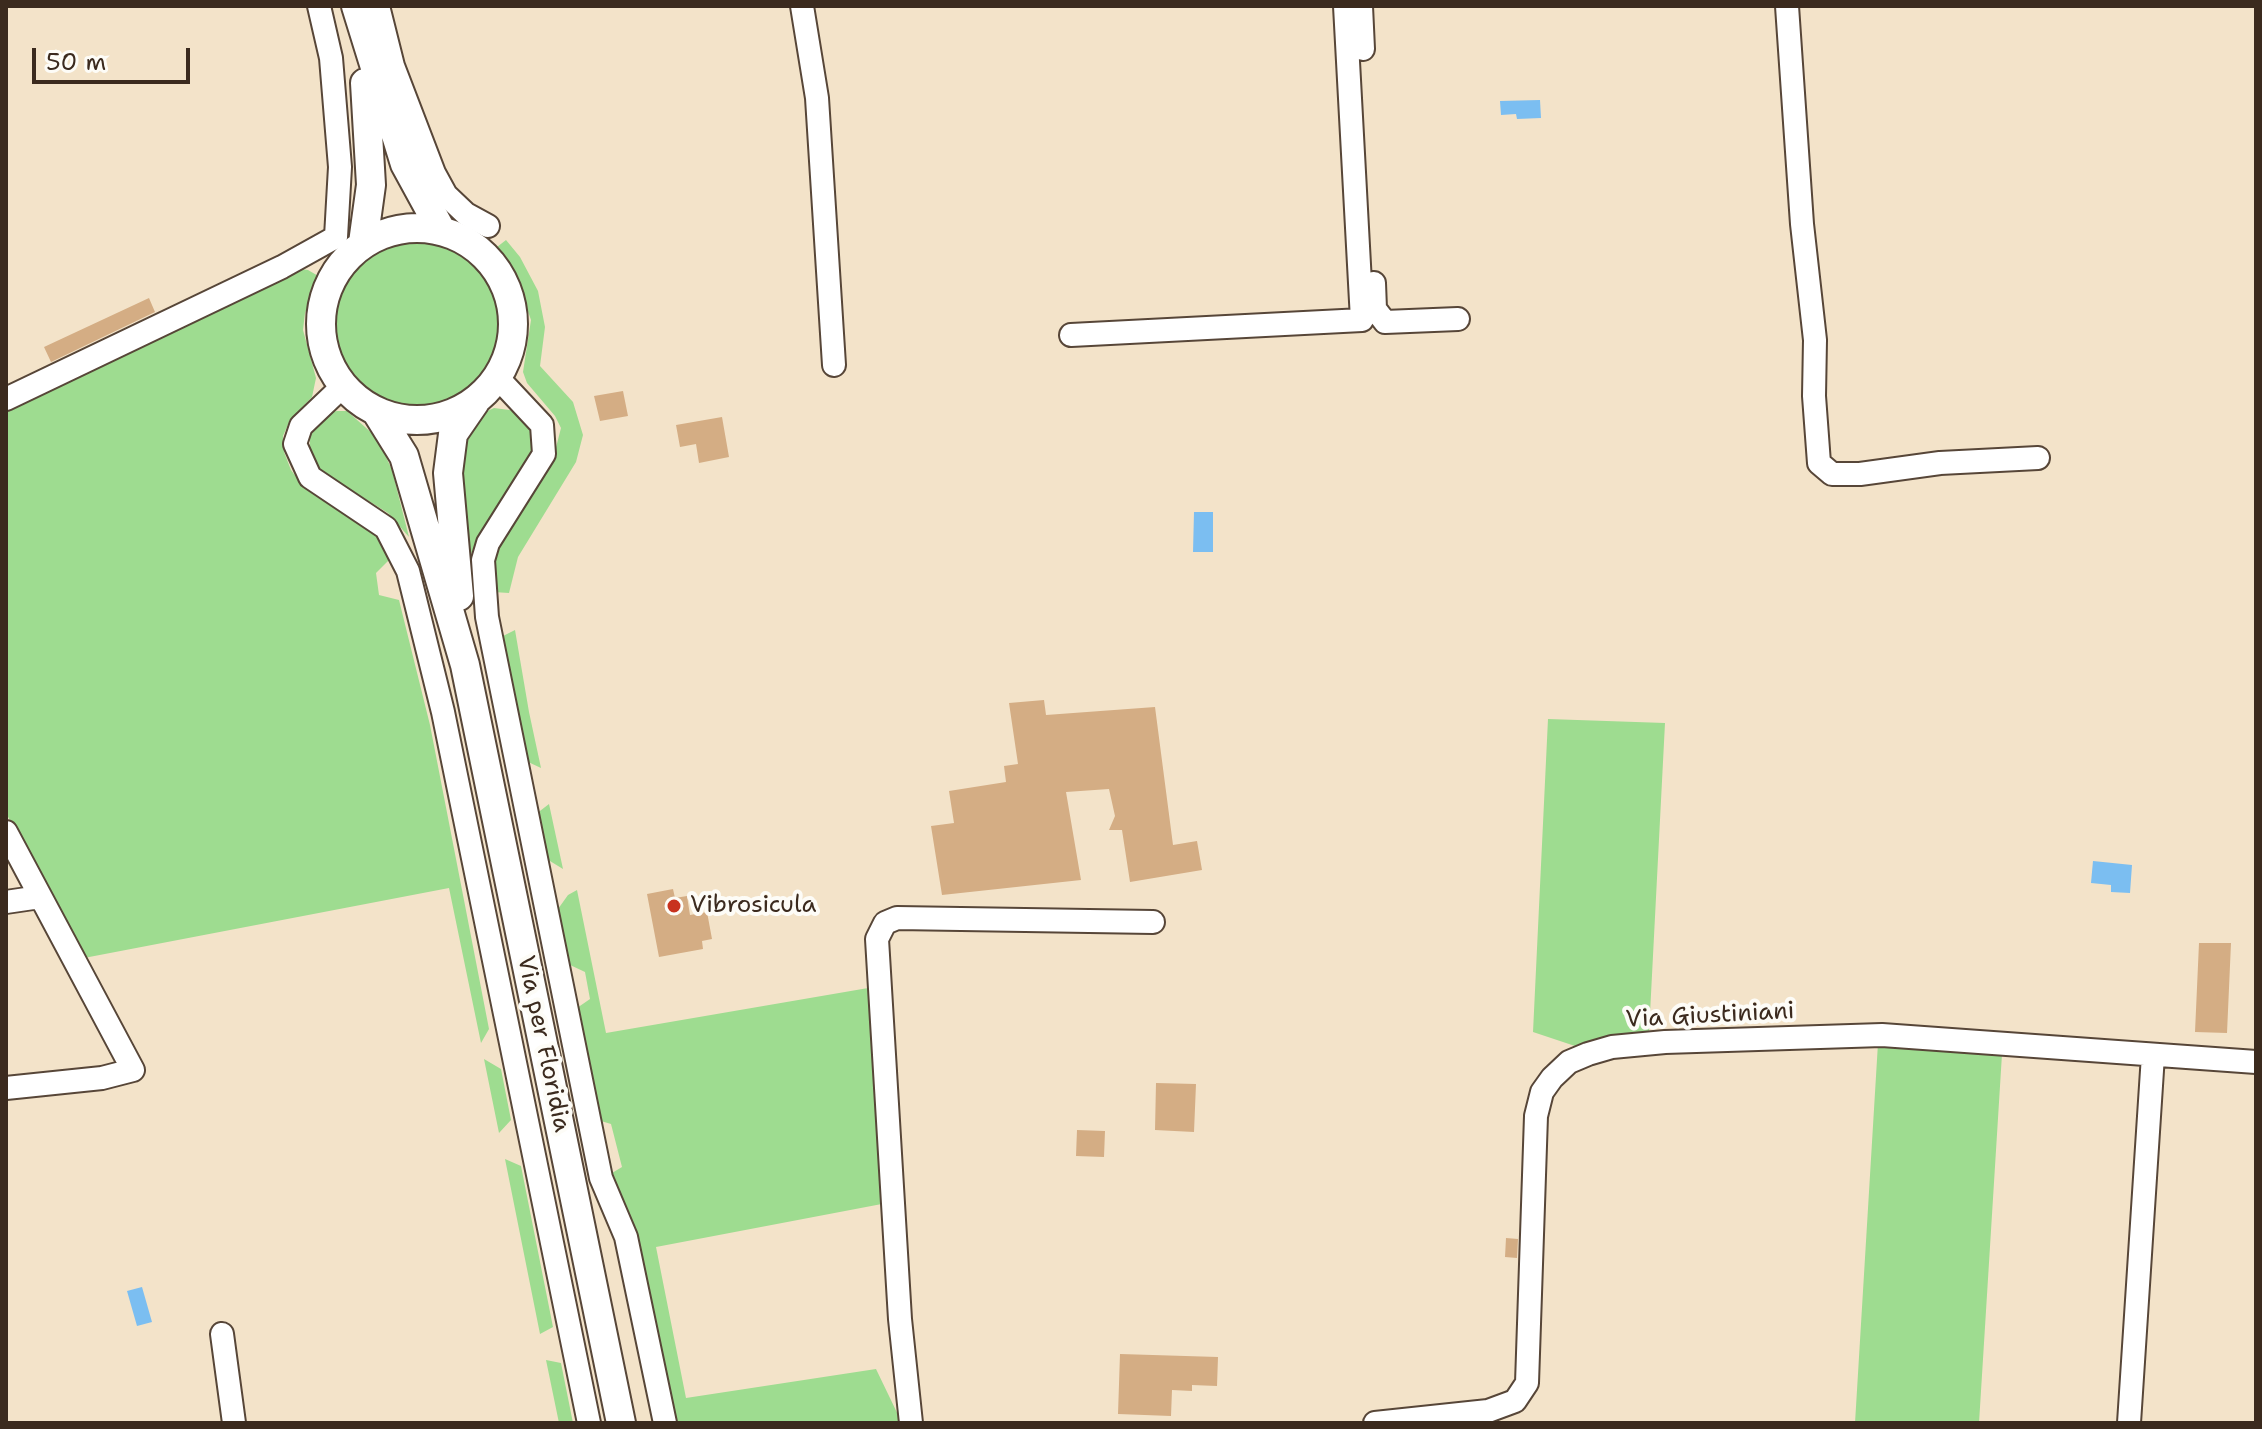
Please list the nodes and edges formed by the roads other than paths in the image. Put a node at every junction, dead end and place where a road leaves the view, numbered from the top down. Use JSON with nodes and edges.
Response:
{"nodes":[{"id":1,"x":319,"y":6,"type":"edge"},
{"id":2,"x":802,"y":6,"type":"edge"},
{"id":3,"x":1345,"y":6,"type":"edge"},
{"id":4,"x":1361,"y":6,"type":"edge"},
{"id":5,"x":1787,"y":6,"type":"edge"},
{"id":6,"x":364,"y":10,"type":"edge"},
{"id":7,"x":488,"y":226,"type":"dead end"},
{"id":8,"x":441,"y":230,"type":"junction"},
{"id":9,"x":363,"y":243,"type":"junction"},
{"id":10,"x":1458,"y":319,"type":"dead end"},
{"id":11,"x":1071,"y":335,"type":"dead end"},
{"id":12,"x":834,"y":365,"type":"dead end"},
{"id":13,"x":497,"y":377,"type":"junction"},
{"id":14,"x":343,"y":386,"type":"junction"},
{"id":15,"x":6,"y":399,"type":"edge"},
{"id":16,"x":475,"y":401,"type":"junction"},
{"id":17,"x":376,"y":411,"type":"junction"},
{"id":18,"x":2038,"y":458,"type":"dead end"},
{"id":19,"x":465,"y":665,"type":"junction"},
{"id":20,"x":6,"y":832,"type":"edge"},
{"id":21,"x":40,"y":897,"type":"junction"},
{"id":22,"x":6,"y":902,"type":"edge"},
{"id":23,"x":1153,"y":922,"type":"dead end"},
{"id":24,"x":2153,"y":1055,"type":"junction"},
{"id":25,"x":2256,"y":1062,"type":"edge"},
{"id":26,"x":6,"y":1088,"type":"edge"},
{"id":27,"x":222,"y":1334,"type":"dead end"},
{"id":28,"x":234,"y":1423,"type":"edge"},
{"id":29,"x":589,"y":1423,"type":"edge"},
{"id":30,"x":621,"y":1423,"type":"edge"},
{"id":31,"x":665,"y":1423,"type":"edge"},
{"id":32,"x":911,"y":1423,"type":"edge"},
{"id":33,"x":1375,"y":1423,"type":"edge"},
{"id":34,"x":2129,"y":1423,"type":"edge"}],
"edges":[{"from":1,"to":15,"type":"street"},
{"from":2,"to":12,"type":"street"},
{"from":3,"to":11,"type":"street"},
{"from":4,"to":10,"type":"street"},
{"from":5,"to":18,"type":"street"},
{"from":6,"to":7,"type":"street"},
{"from":6,"to":8,"type":"main road"},
{"from":6,"to":9,"type":"main road"},
{"from":8,"to":9,"type":"main road"},
{"from":8,"to":13,"type":"main road"},
{"from":9,"to":14,"type":"main road"},
{"from":13,"to":16,"type":"main road"},
{"from":13,"to":31,"type":"street"},
{"from":14,"to":17,"type":"main road"},
{"from":14,"to":29,"type":"street"},
{"from":16,"to":17,"type":"main road"},
{"from":16,"to":19,"type":"main road"},
{"from":17,"to":19,"type":"main road"},
{"from":19,"to":30,"type":"main road","name":"Via per Floridia"},
{"from":20,"to":21,"type":"street"},
{"from":21,"to":22,"type":"street"},
{"from":21,"to":26,"type":"street"},
{"from":23,"to":32,"type":"street"},
{"from":24,"to":25,"type":"street","name":"Via Giustiniani"},
{"from":24,"to":33,"type":"street","name":"Via Giustiniani"},
{"from":24,"to":34,"type":"street"},
{"from":27,"to":28,"type":"street"}]}
